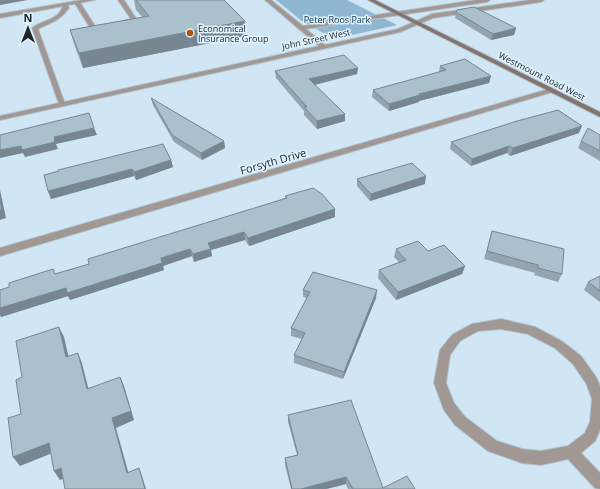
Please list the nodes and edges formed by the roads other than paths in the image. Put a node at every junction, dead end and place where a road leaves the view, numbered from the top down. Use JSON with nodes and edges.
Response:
{"nodes":[{"id":1,"x":92,"y":0,"type":"edge"},
{"id":2,"x":121,"y":0,"type":"edge"},
{"id":3,"x":268,"y":0,"type":"edge"},
{"id":4,"x":371,"y":0,"type":"edge"},
{"id":5,"x":487,"y":0,"type":"edge"},
{"id":6,"x":541,"y":0,"type":"edge"},
{"id":7,"x":76,"y":2,"type":"junction"},
{"id":8,"x":65,"y":4,"type":"junction"},
{"id":9,"x":399,"y":14,"type":"junction"},
{"id":10,"x":0,"y":16,"type":"edge"},
{"id":11,"x":121,"y":23,"type":"edge"},
{"id":12,"x":418,"y":23,"type":"junction"},
{"id":13,"x":107,"y":26,"type":"edge"},
{"id":14,"x":302,"y":28,"type":"junction"},
{"id":15,"x":324,"y":47,"type":"junction"},
{"id":16,"x":552,"y":91,"type":"junction"},
{"id":17,"x":62,"y":104,"type":"junction"},
{"id":18,"x":600,"y":115,"type":"edge"},
{"id":19,"x":0,"y":118,"type":"edge"},
{"id":20,"x":0,"y":252,"type":"edge"},
{"id":21,"x":571,"y":452,"type":"junction"},
{"id":22,"x":600,"y":483,"type":"edge"}],
"edges":[{"from":1,"to":7,"type":"street"},
{"from":2,"to":11,"type":"lane"},
{"from":3,"to":14,"type":"street"},
{"from":4,"to":9,"type":"main road","name":"Westmount Road West"},
{"from":5,"to":9,"type":"street","name":"John Street West"},
{"from":6,"to":12,"type":"street","name":"John Street West"},
{"from":7,"to":8,"type":"street"},
{"from":7,"to":13,"type":"lane"},
{"from":8,"to":10,"type":"street"},
{"from":8,"to":17,"type":"lane"},
{"from":9,"to":12,"type":"main road","name":"Westmount Road West"},
{"from":9,"to":14,"type":"street","name":"John Street West"},
{"from":12,"to":15,"type":"street","name":"John Street West"},
{"from":12,"to":16,"type":"main road","name":"Westmount Road West"},
{"from":14,"to":15,"type":"street"},
{"from":15,"to":17,"type":"street","name":"John Street West"},
{"from":16,"to":18,"type":"main road","name":"Westmount Road West"},
{"from":16,"to":20,"type":"street","name":"Forsyth Drive"},
{"from":17,"to":19,"type":"street","name":"John Street West"},
{"from":21,"to":21,"type":"street"},
{"from":21,"to":22,"type":"street"}]}
